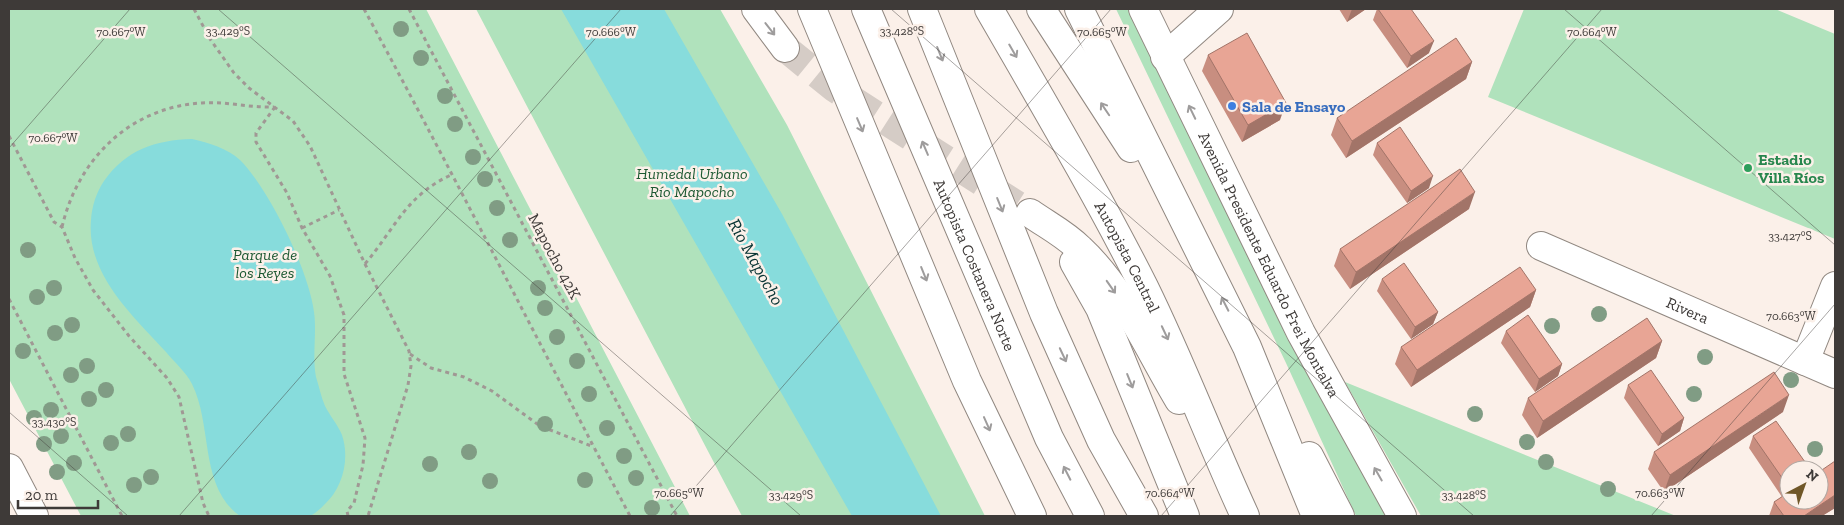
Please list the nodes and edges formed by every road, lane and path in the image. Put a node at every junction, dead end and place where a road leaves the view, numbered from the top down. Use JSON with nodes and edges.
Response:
{"nodes":[{"id":1,"x":194,"y":9,"type":"edge"},
{"id":2,"x":364,"y":9,"type":"edge"},
{"id":3,"x":409,"y":9,"type":"edge"},
{"id":4,"x":756,"y":9,"type":"edge"},
{"id":5,"x":798,"y":9,"type":"edge"},
{"id":6,"x":812,"y":9,"type":"edge"},
{"id":7,"x":866,"y":9,"type":"edge"},
{"id":8,"x":922,"y":9,"type":"edge"},
{"id":9,"x":989,"y":9,"type":"edge"},
{"id":10,"x":1041,"y":9,"type":"edge"},
{"id":11,"x":1079,"y":9,"type":"edge"},
{"id":12,"x":1083,"y":9,"type":"edge"},
{"id":13,"x":1143,"y":9,"type":"edge"},
{"id":14,"x":1219,"y":9,"type":"edge"},
{"id":15,"x":1094,"y":39,"type":"junction"},
{"id":16,"x":785,"y":48,"type":"tunnel mouth"},
{"id":17,"x":1165,"y":57,"type":"junction"},
{"id":18,"x":840,"y":80,"type":"junction"},
{"id":19,"x":275,"y":107,"type":"junction"},
{"id":20,"x":9,"y":136,"type":"edge"},
{"id":21,"x":454,"y":174,"type":"junction"},
{"id":22,"x":339,"y":210,"type":"junction"},
{"id":23,"x":62,"y":227,"type":"junction"},
{"id":24,"x":302,"y":228,"type":"junction"},
{"id":25,"x":1541,"y":246,"type":"dead end"},
{"id":26,"x":1199,"y":252,"type":"junction"},
{"id":27,"x":365,"y":264,"type":"junction"},
{"id":28,"x":1835,"y":286,"type":"edge"},
{"id":29,"x":9,"y":299,"type":"edge"},
{"id":30,"x":1246,"y":347,"type":"junction"},
{"id":31,"x":410,"y":354,"type":"junction"},
{"id":32,"x":1805,"y":361,"type":"junction"},
{"id":33,"x":1835,"y":374,"type":"edge"},
{"id":34,"x":594,"y":447,"type":"junction"},
{"id":35,"x":9,"y":468,"type":"edge"},
{"id":36,"x":1242,"y":511,"type":"edge"},
{"id":37,"x":34,"y":516,"type":"edge"},
{"id":38,"x":122,"y":516,"type":"edge"},
{"id":39,"x":209,"y":516,"type":"edge"},
{"id":40,"x":348,"y":516,"type":"edge"},
{"id":41,"x":368,"y":516,"type":"edge"},
{"id":42,"x":630,"y":516,"type":"edge"},
{"id":43,"x":677,"y":516,"type":"edge"},
{"id":44,"x":1032,"y":516,"type":"edge"},
{"id":45,"x":1090,"y":516,"type":"edge"},
{"id":46,"x":1144,"y":516,"type":"edge"},
{"id":47,"x":1185,"y":516,"type":"edge"},
{"id":48,"x":1316,"y":516,"type":"edge"},
{"id":49,"x":1340,"y":516,"type":"edge"},
{"id":50,"x":1402,"y":516,"type":"edge"}],
"edges":[{"from":1,"to":19,"type":"path"},
{"from":2,"to":21,"type":"path"},
{"from":3,"to":43,"type":"path","name":"Mapocho 42K"},
{"from":4,"to":16,"type":"main road","one_way":true},
{"from":5,"to":18,"type":"main road"},
{"from":6,"to":18,"type":"main road"},
{"from":45,"to":7,"type":"main road","name":"Autopista Costanera Norte","one_way":true},
{"from":8,"to":46,"type":"main road","one_way":true},
{"from":9,"to":36,"type":"main road","name":"Autopista Central","one_way":true},
{"from":26,"to":10,"type":"main road","one_way":true},
{"from":11,"to":15,"type":"main road"},
{"from":12,"to":15,"type":"main road"},
{"from":13,"to":17,"type":"main road","name":"Avenida Presidente Eduardo Frei Montalva"},
{"from":14,"to":17,"type":"main road"},
{"from":15,"to":26,"type":"main road"},
{"from":50,"to":17,"type":"main road","name":"Avenida Presidente Eduardo Frei Montalva","one_way":true},
{"from":18,"to":44,"type":"main road","one_way":true},
{"from":19,"to":22,"type":"path"},
{"from":19,"to":23,"type":"path"},
{"from":19,"to":24,"type":"path"},
{"from":20,"to":23,"type":"path"},
{"from":21,"to":27,"type":"path"},
{"from":21,"to":34,"type":"path"},
{"from":22,"to":24,"type":"path"},
{"from":22,"to":27,"type":"path"},
{"from":23,"to":39,"type":"path"},
{"from":24,"to":40,"type":"path"},
{"from":25,"to":32,"type":"main road","name":"Rivera"},
{"from":30,"to":26,"type":"main road","one_way":true},
{"from":27,"to":31,"type":"path"},
{"from":28,"to":32,"type":"main road"},
{"from":29,"to":38,"type":"path"},
{"from":30,"to":48,"type":"main road"},
{"from":30,"to":49,"type":"main road"},
{"from":31,"to":34,"type":"path"},
{"from":31,"to":41,"type":"path"},
{"from":32,"to":33,"type":"main road","name":"Rivera"},
{"from":34,"to":42,"type":"path"},
{"from":35,"to":37,"type":"main road"},
{"from":36,"to":47,"type":"main road"}]}
